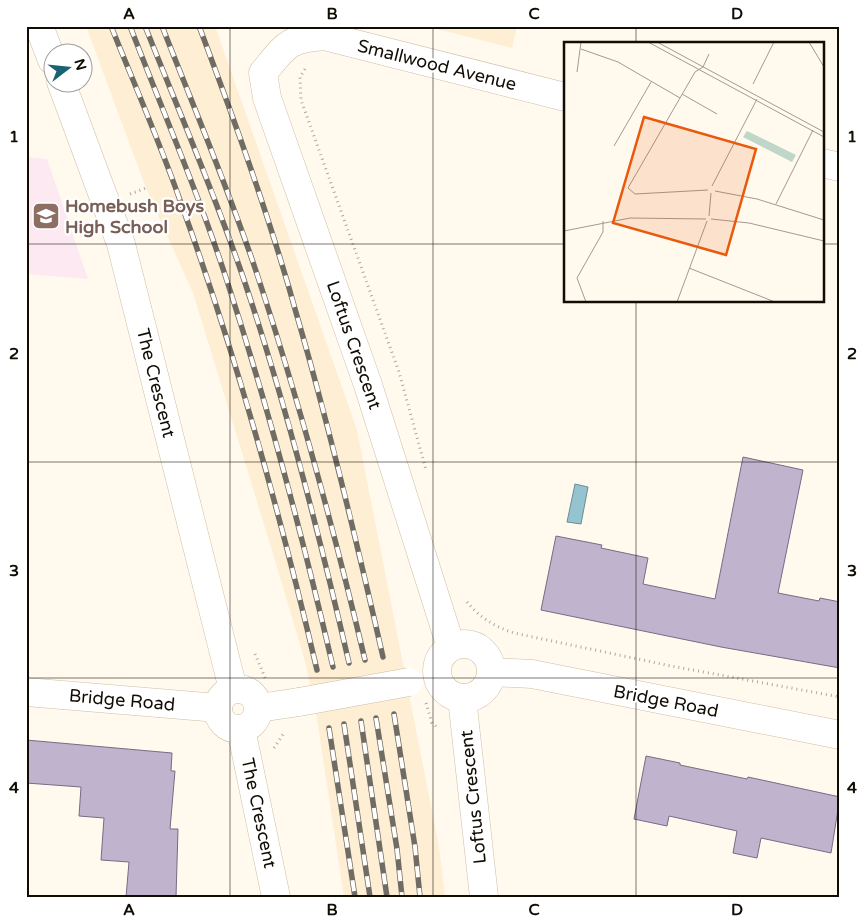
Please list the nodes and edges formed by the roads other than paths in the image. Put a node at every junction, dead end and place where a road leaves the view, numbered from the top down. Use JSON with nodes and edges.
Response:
{"nodes":[{"id":1,"x":39,"y":26,"type":"edge"},
{"id":2,"x":45,"y":42,"type":"edge"},
{"id":3,"x":282,"y":49,"type":"joint"},
{"id":4,"x":65,"y":92,"type":"edge"},
{"id":5,"x":564,"y":97,"type":"edge"},
{"id":6,"x":824,"y":163,"type":"edge"},
{"id":7,"x":840,"y":167,"type":"edge"},
{"id":8,"x":452,"y":647,"type":"junction"},
{"id":9,"x":491,"y":672,"type":"junction"},
{"id":10,"x":438,"y":677,"type":"junction"},
{"id":11,"x":26,"y":692,"type":"edge"},
{"id":12,"x":462,"y":698,"type":"junction"},
{"id":13,"x":225,"y":699,"type":"junction"},
{"id":14,"x":259,"y":708,"type":"junction"},
{"id":15,"x":241,"y":729,"type":"junction"},
{"id":16,"x":840,"y":736,"type":"edge"},
{"id":17,"x":276,"y":897,"type":"edge"},
{"id":18,"x":484,"y":897,"type":"edge"}],
"edges":[{"from":1,"to":2,"type":"street"},
{"from":3,"to":5,"type":"street","name":"Smallwood Avenue"},
{"from":3,"to":8,"type":"street","name":"Loftus Crescent"},
{"from":4,"to":13,"type":"street","name":"The Crescent"},
{"from":6,"to":7,"type":"street"},
{"from":8,"to":9,"type":"street"},
{"from":8,"to":10,"type":"street"},
{"from":9,"to":12,"type":"street"},
{"from":9,"to":16,"type":"street","name":"Bridge Road"},
{"from":10,"to":12,"type":"street"},
{"from":10,"to":14,"type":"street","bridge":true},
{"from":11,"to":13,"type":"street","name":"Bridge Road"},
{"from":12,"to":18,"type":"street","name":"Loftus Crescent"},
{"from":13,"to":14,"type":"street"},
{"from":13,"to":15,"type":"street"},
{"from":14,"to":15,"type":"street"},
{"from":15,"to":17,"type":"street","name":"The Crescent"}]}
